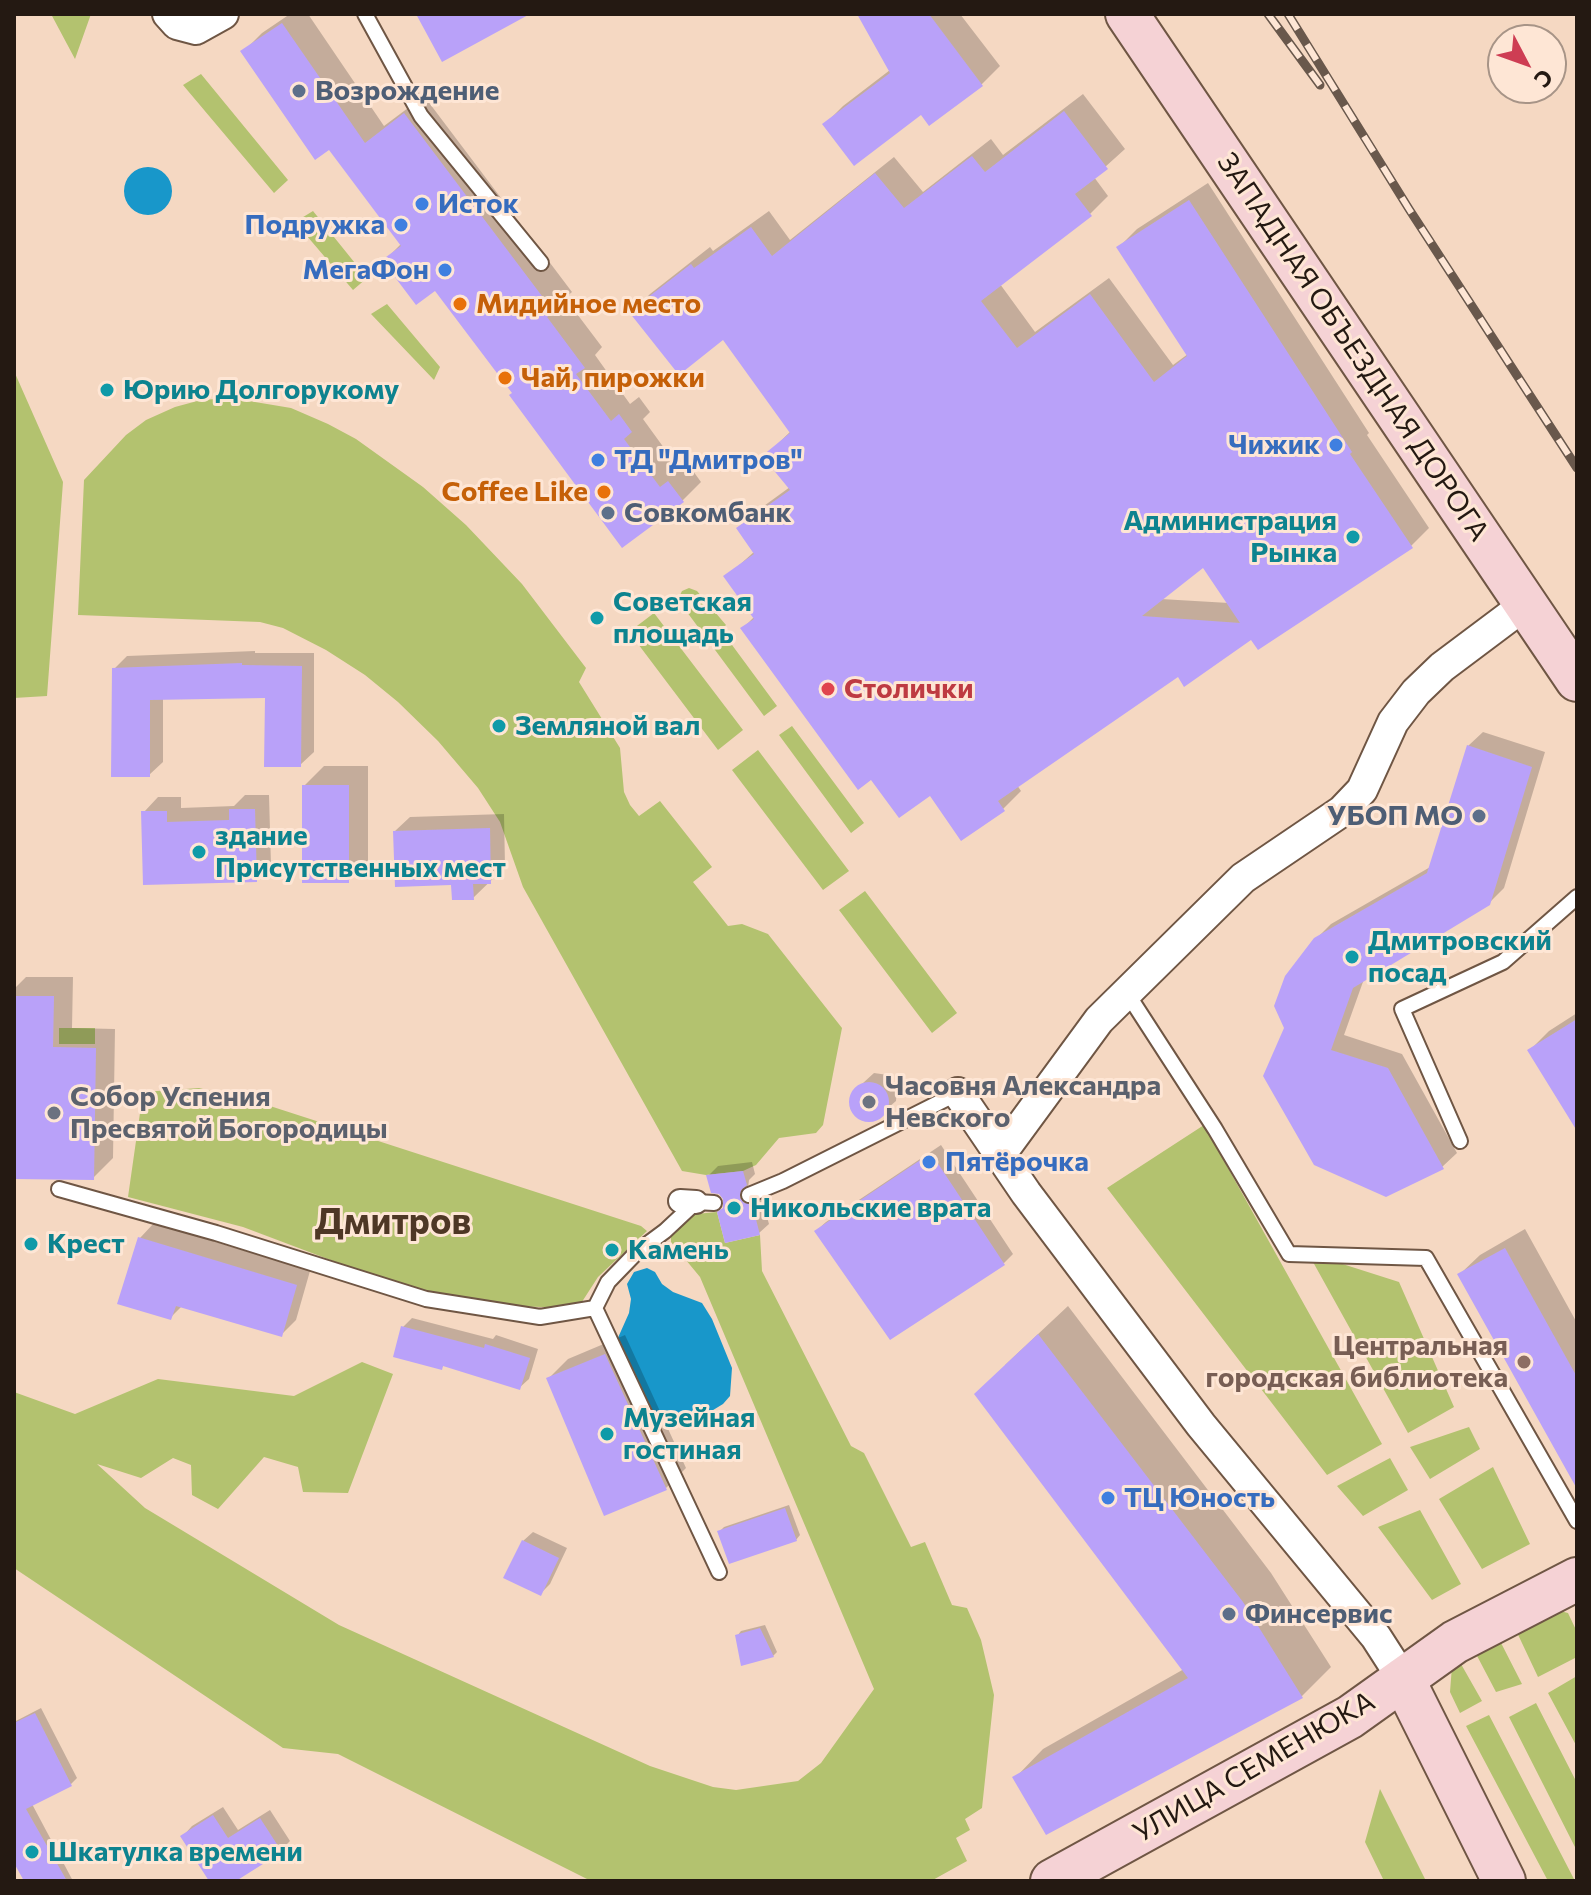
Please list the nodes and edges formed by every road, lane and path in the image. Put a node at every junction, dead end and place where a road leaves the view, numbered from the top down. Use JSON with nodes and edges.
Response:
{"nodes":[{"id":1,"x":223,"y":14,"type":"edge"},
{"id":2,"x":365,"y":14,"type":"edge"},
{"id":3,"x":1127,"y":14,"type":"edge"},
{"id":4,"x":173,"y":19,"type":"edge"},
{"id":5,"x":541,"y":263,"type":"dead end"},
{"id":6,"x":1526,"y":604,"type":"junction"},
{"id":7,"x":1577,"y":680,"type":"edge"},
{"id":8,"x":1575,"y":903,"type":"edge"},
{"id":9,"x":1127,"y":993,"type":"junction"},
{"id":10,"x":958,"y":1093,"type":"joint"},
{"id":11,"x":1460,"y":1141,"type":"dead end"},
{"id":12,"x":1000,"y":1155,"type":"junction"},
{"id":13,"x":59,"y":1189,"type":"dead end"},
{"id":14,"x":749,"y":1195,"type":"dead end"},
{"id":15,"x":697,"y":1202,"type":"dead end"},
{"id":16,"x":595,"y":1308,"type":"junction"},
{"id":17,"x":1577,"y":1521,"type":"edge"},
{"id":18,"x":719,"y":1572,"type":"dead end"},
{"id":19,"x":1575,"y":1586,"type":"edge"},
{"id":20,"x":1403,"y":1679,"type":"junction"},
{"id":21,"x":1052,"y":1881,"type":"edge"},
{"id":22,"x":1504,"y":1881,"type":"edge"}],
"edges":[{"from":1,"to":4,"type":"street"},
{"from":2,"to":5,"type":"lane"},
{"from":3,"to":6,"type":"main road","name":"ЗАПАДНАЯ ОБЪЕЗДНАЯ ДОРОГА"},
{"from":6,"to":7,"type":"main road","name":"ЗАПАДНАЯ ОБЪЕЗДНАЯ ДОРОГА"},
{"from":6,"to":9,"type":"street"},
{"from":8,"to":11,"type":"lane"},
{"from":9,"to":12,"type":"street"},
{"from":9,"to":17,"type":"lane"},
{"from":10,"to":12,"type":"street"},
{"from":10,"to":14,"type":"lane"},
{"from":12,"to":20,"type":"street"},
{"from":13,"to":16,"type":"lane"},
{"from":15,"to":16,"type":"lane"},
{"from":16,"to":18,"type":"lane"},
{"from":19,"to":20,"type":"main road","name":"УЛИЦА СЕМЕНЮКА"},
{"from":20,"to":21,"type":"main road","name":"УЛИЦА СЕМЕНЮКА"},
{"from":20,"to":22,"type":"main road"}]}
